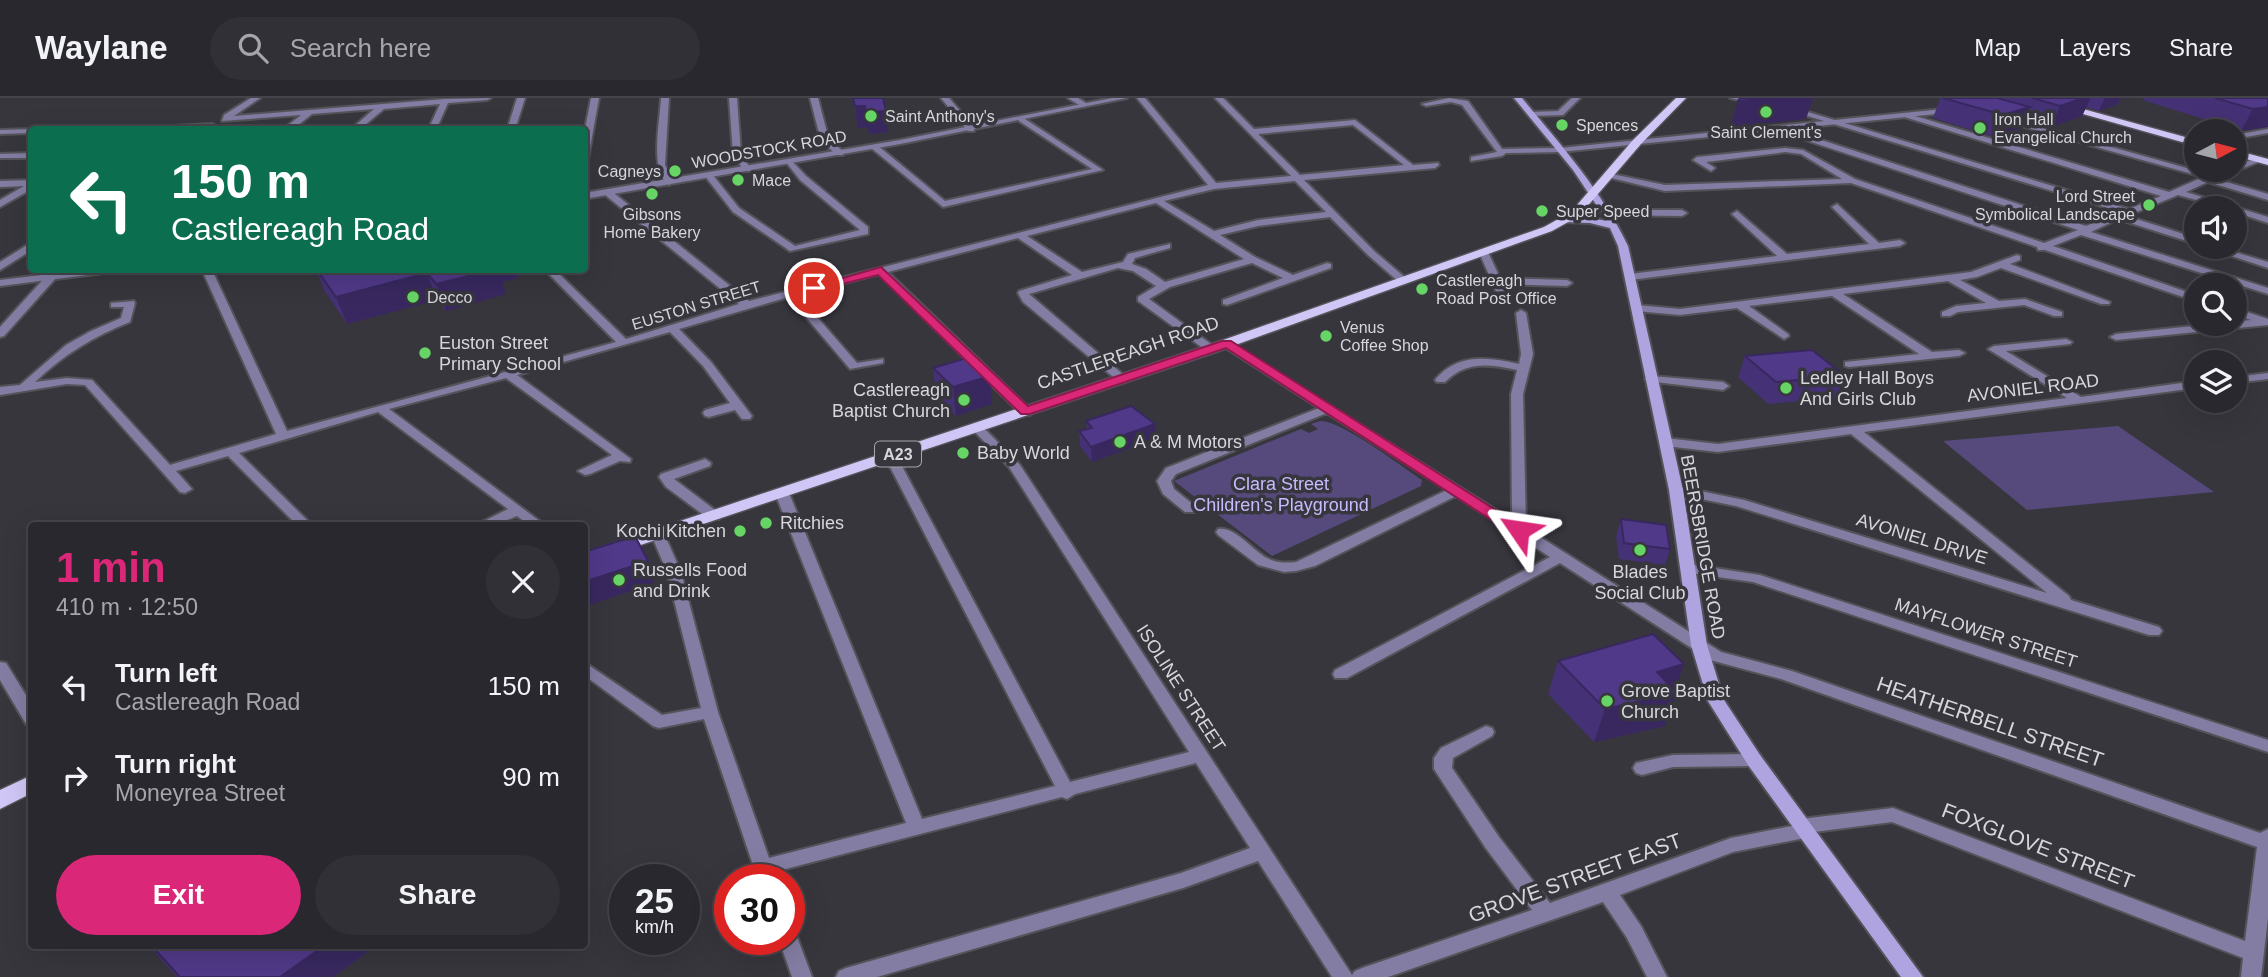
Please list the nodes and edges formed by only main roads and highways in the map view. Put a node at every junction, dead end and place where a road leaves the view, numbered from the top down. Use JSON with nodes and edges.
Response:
{"nodes":[{"id":1,"x":1518,"y":98,"type":"edge"},
{"id":2,"x":1681,"y":98,"type":"edge"},
{"id":3,"x":2029,"y":100,"type":"edge"},
{"id":4,"x":2184,"y":140,"type":"edge"},
{"id":5,"x":1593,"y":192,"type":"junction"},
{"id":6,"x":1567,"y":220,"type":"junction"},
{"id":7,"x":1615,"y":226,"type":"junction"},
{"id":8,"x":588,"y":558,"type":"edge"},
{"id":9,"x":28,"y":785,"type":"edge"},
{"id":10,"x":0,"y":800,"type":"edge"},
{"id":11,"x":1913,"y":977,"type":"edge"}],
"edges":[{"from":1,"to":5,"type":"main road","name":"BEERSBRIDGE ROAD"},
{"from":2,"to":5,"type":"main road","number":"A23"},
{"from":3,"to":4,"type":"main road"},
{"from":5,"to":6,"type":"main road","name":"CASTLEREAGH ROAD","number":"A23"},
{"from":5,"to":7,"type":"main road","name":"BEERSBRIDGE ROAD"},
{"from":6,"to":7,"type":"main road"},
{"from":6,"to":8,"type":"main road","name":"CASTLEREAGH ROAD","number":"A23"},
{"from":7,"to":11,"type":"main road","name":"BEERSBRIDGE ROAD"},
{"from":9,"to":10,"type":"main road"}]}
